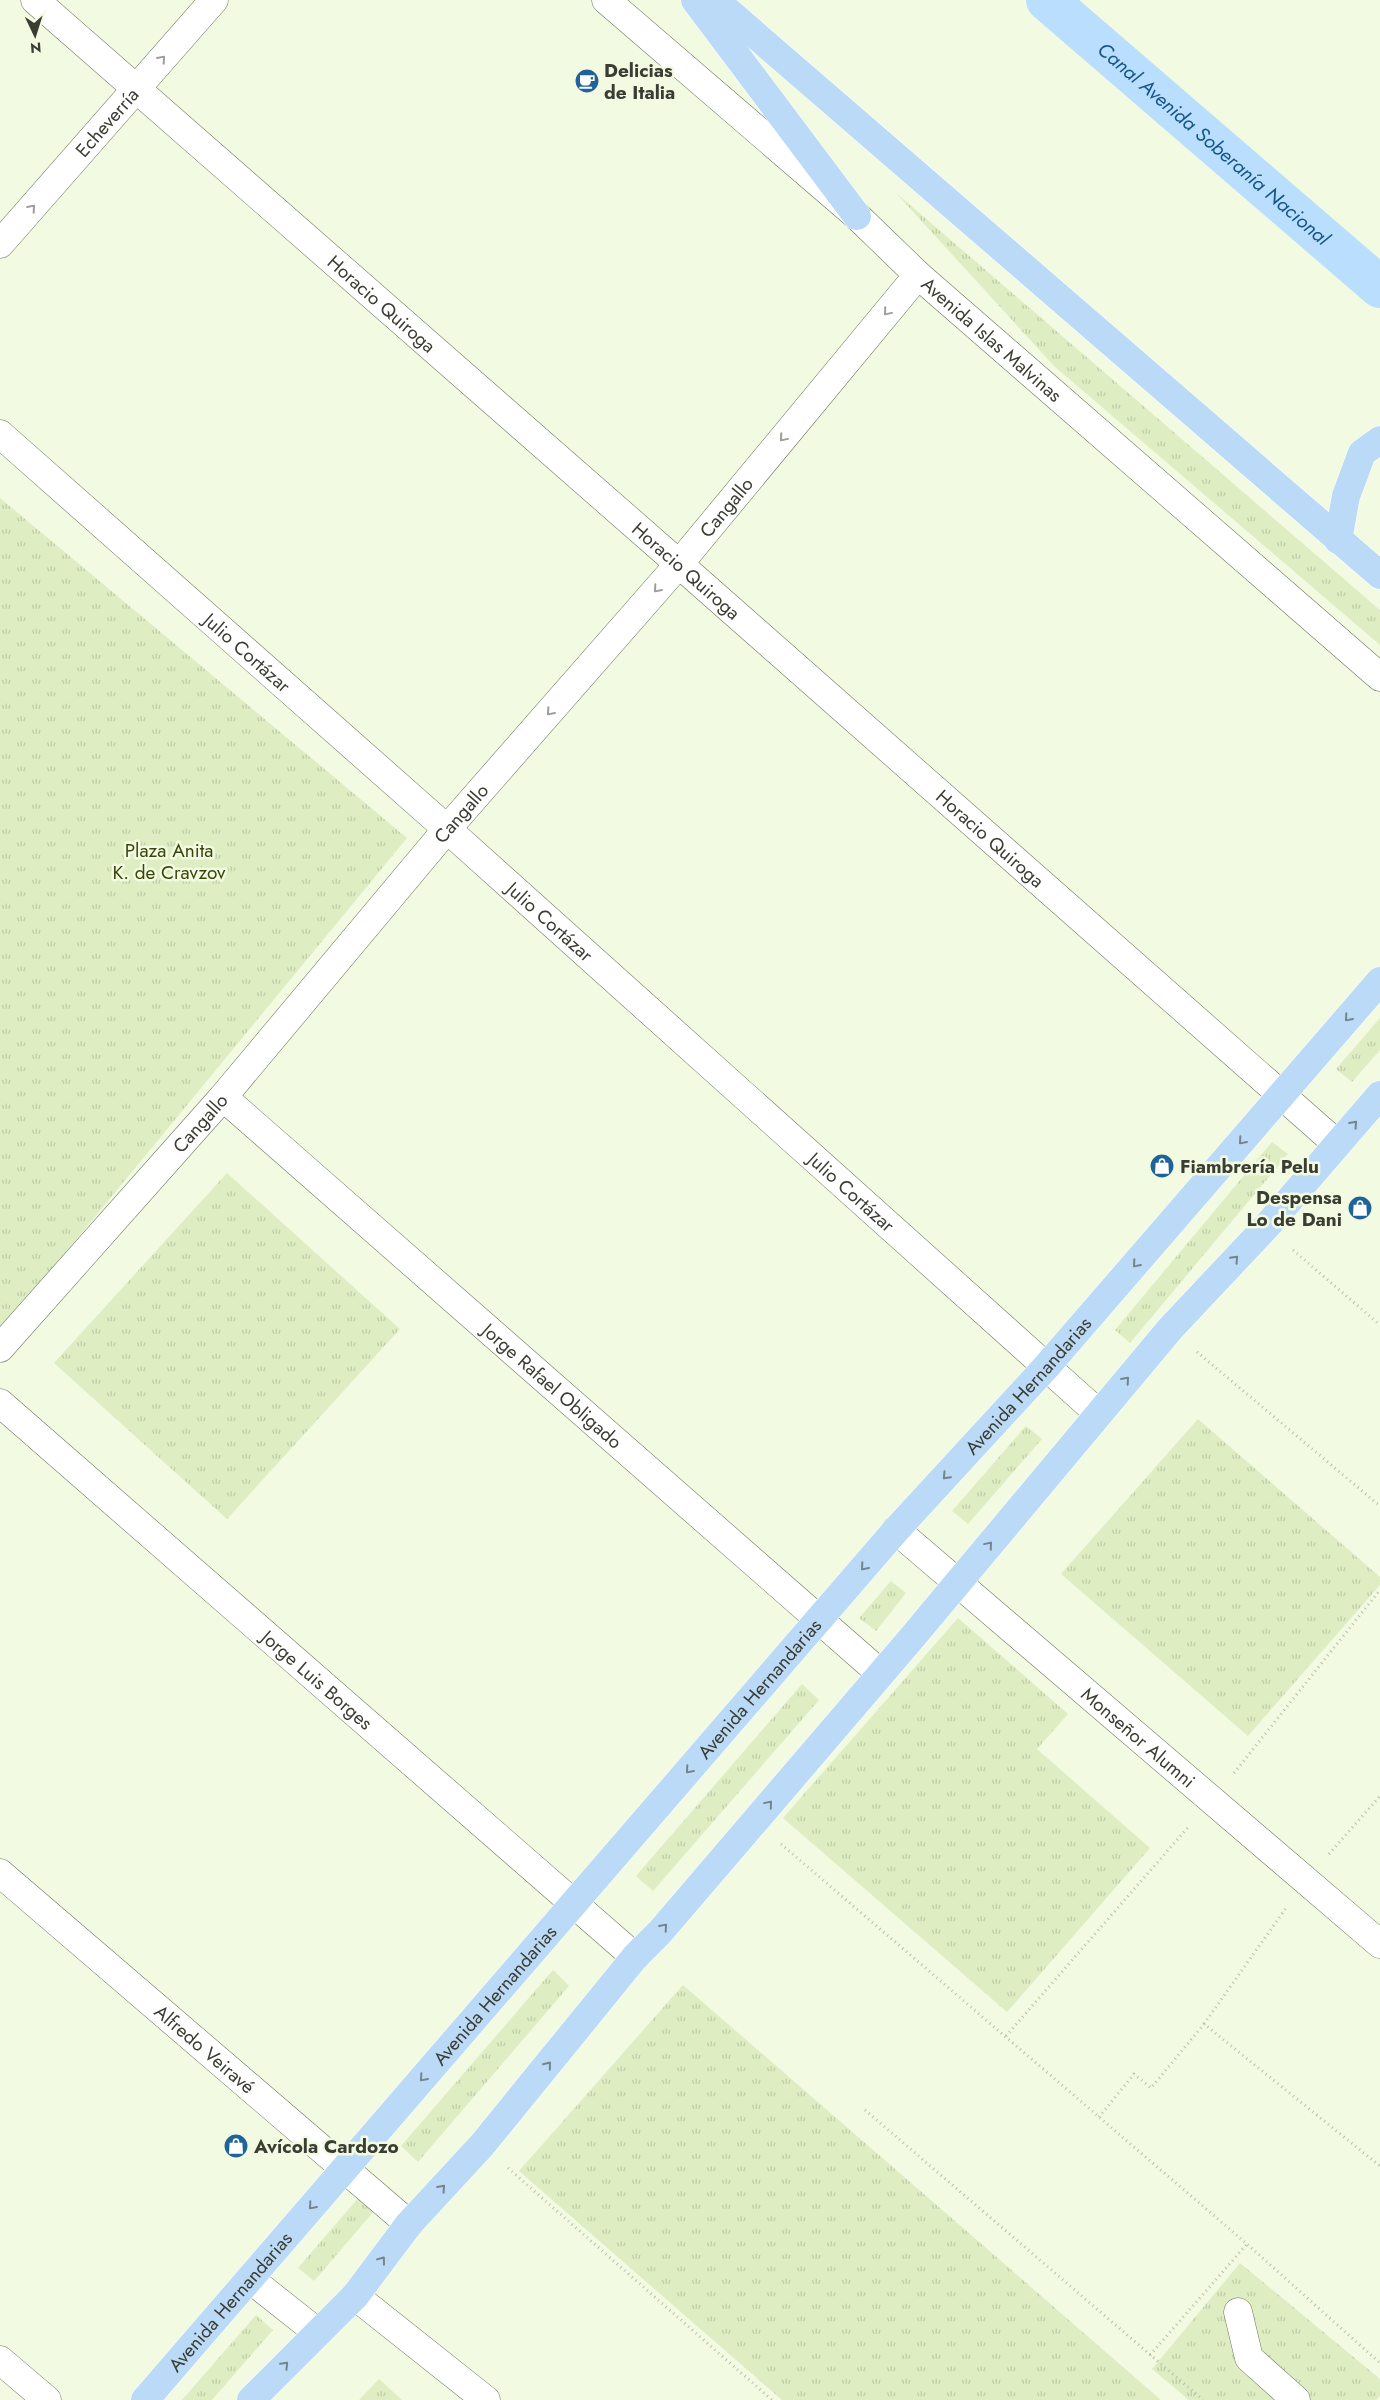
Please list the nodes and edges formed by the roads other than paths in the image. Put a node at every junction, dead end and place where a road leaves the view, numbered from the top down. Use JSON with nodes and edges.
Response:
{"nodes":[{"id":1,"x":35,"y":0,"type":"edge"},
{"id":2,"x":214,"y":0,"type":"edge"},
{"id":3,"x":606,"y":0,"type":"edge"},
{"id":4,"x":695,"y":0,"type":"edge"},
{"id":5,"x":715,"y":0,"type":"edge"},
{"id":6,"x":136,"y":88,"type":"junction"},
{"id":7,"x":857,"y":216,"type":"junction"},
{"id":8,"x":0,"y":244,"type":"edge"},
{"id":9,"x":918,"y":275,"type":"junction"},
{"id":10,"x":0,"y":434,"type":"edge"},
{"id":11,"x":1380,"y":440,"type":"edge"},
{"id":12,"x":1338,"y":540,"type":"junction"},
{"id":13,"x":679,"y":564,"type":"junction"},
{"id":14,"x":1380,"y":575,"type":"edge"},
{"id":15,"x":1380,"y":677,"type":"edge"},
{"id":16,"x":447,"y":829,"type":"junction"},
{"id":17,"x":1380,"y":981,"type":"edge"},
{"id":18,"x":1282,"y":1095,"type":"junction"},
{"id":19,"x":1380,"y":1095,"type":"edge"},
{"id":20,"x":223,"y":1097,"type":"junction"},
{"id":21,"x":1337,"y":1144,"type":"junction"},
{"id":22,"x":0,"y":1348,"type":"edge"},
{"id":23,"x":1046,"y":1367,"type":"junction"},
{"id":24,"x":0,"y":1403,"type":"edge"},
{"id":25,"x":1098,"y":1412,"type":"junction"},
{"id":26,"x":896,"y":1530,"type":"junction"},
{"id":27,"x":957,"y":1582,"type":"junction"},
{"id":28,"x":819,"y":1619,"type":"junction"},
{"id":29,"x":880,"y":1672,"type":"junction"},
{"id":30,"x":0,"y":1873,"type":"edge"},
{"id":31,"x":574,"y":1903,"type":"junction"},
{"id":32,"x":1380,"y":1944,"type":"edge"},
{"id":33,"x":635,"y":1957,"type":"junction"},
{"id":34,"x":344,"y":2169,"type":"junction"},
{"id":35,"x":409,"y":2224,"type":"junction"},
{"id":36,"x":250,"y":2279,"type":"junction"},
{"id":37,"x":355,"y":2296,"type":"junction"},
{"id":38,"x":1238,"y":2312,"type":"dead end"},
{"id":39,"x":317,"y":2332,"type":"junction"},
{"id":40,"x":0,"y":2360,"type":"edge"},
{"id":41,"x":46,"y":2400,"type":"edge"},
{"id":42,"x":144,"y":2400,"type":"edge"},
{"id":43,"x":251,"y":2400,"type":"edge"},
{"id":44,"x":486,"y":2400,"type":"edge"},
{"id":45,"x":1296,"y":2400,"type":"edge"}],
"edges":[{"from":1,"to":6,"type":"street","name":"Horacio Quiroga"},
{"from":6,"to":2,"type":"street","name":"Echeverría","one_way":true},
{"from":3,"to":7,"type":"street","name":"Avenida Islas Malvinas"},
{"from":4,"to":7,"type":"main road"},
{"from":5,"to":12,"type":"main road"},
{"from":8,"to":6,"type":"street","name":"Echeverría","one_way":true},
{"from":6,"to":13,"type":"street","name":"Horacio Quiroga"},
{"from":7,"to":9,"type":"street","name":"Avenida Islas Malvinas"},
{"from":9,"to":13,"type":"street","name":"Cangallo","one_way":true},
{"from":9,"to":15,"type":"street","name":"Avenida Islas Malvinas"},
{"from":10,"to":16,"type":"street","name":"Julio Cortázar"},
{"from":11,"to":12,"type":"main road"},
{"from":12,"to":14,"type":"main road"},
{"from":13,"to":16,"type":"street","name":"Cangallo","one_way":true},
{"from":13,"to":18,"type":"street","name":"Horacio Quiroga"},
{"from":16,"to":20,"type":"street","name":"Cangallo"},
{"from":16,"to":23,"type":"street","name":"Julio Cortázar"},
{"from":17,"to":18,"type":"main road","name":"Avenida Hernandarias","one_way":true},
{"from":18,"to":21,"type":"street","name":"Horacio Quiroga"},
{"from":18,"to":23,"type":"main road","name":"Avenida Hernandarias","one_way":true},
{"from":21,"to":19,"type":"main road","one_way":true},
{"from":20,"to":22,"type":"street","name":"Cangallo"},
{"from":20,"to":28,"type":"street","name":"Jorge Rafael Obligado"},
{"from":25,"to":21,"type":"main road","one_way":true},
{"from":23,"to":25,"type":"street","name":"Julio Cortázar"},
{"from":23,"to":26,"type":"main road","name":"Avenida Hernandarias","one_way":true},
{"from":24,"to":31,"type":"street","name":"Jorge Luis Borges"},
{"from":27,"to":25,"type":"main road","one_way":true},
{"from":26,"to":27,"type":"street","name":"Monseñor Alumni"},
{"from":26,"to":28,"type":"main road","name":"Avenida Hernandarias","one_way":true},
{"from":27,"to":29,"type":"main road"},
{"from":27,"to":32,"type":"street","name":"Monseñor Alumni"},
{"from":28,"to":29,"type":"street","name":"Jorge Rafael Obligado"},
{"from":28,"to":31,"type":"main road","name":"Avenida Hernandarias","one_way":true},
{"from":33,"to":29,"type":"main road","one_way":true},
{"from":30,"to":34,"type":"street","name":"Alfredo Veiravé"},
{"from":31,"to":33,"type":"street","name":"Jorge Luis Borges"},
{"from":31,"to":34,"type":"main road","name":"Avenida Hernandarias","one_way":true},
{"from":35,"to":33,"type":"main road","one_way":true},
{"from":34,"to":35,"type":"street","name":"Alfredo Veiravé"},
{"from":34,"to":36,"type":"main road","name":"Avenida Hernandarias","one_way":true},
{"from":37,"to":35,"type":"main road","one_way":true},
{"from":36,"to":39,"type":"street"},
{"from":36,"to":42,"type":"main road","name":"Avenida Hernandarias"},
{"from":37,"to":39,"type":"main road"},
{"from":37,"to":44,"type":"street"},
{"from":38,"to":45,"type":"street"},
{"from":43,"to":39,"type":"main road","one_way":true},
{"from":40,"to":41,"type":"street"}]}
